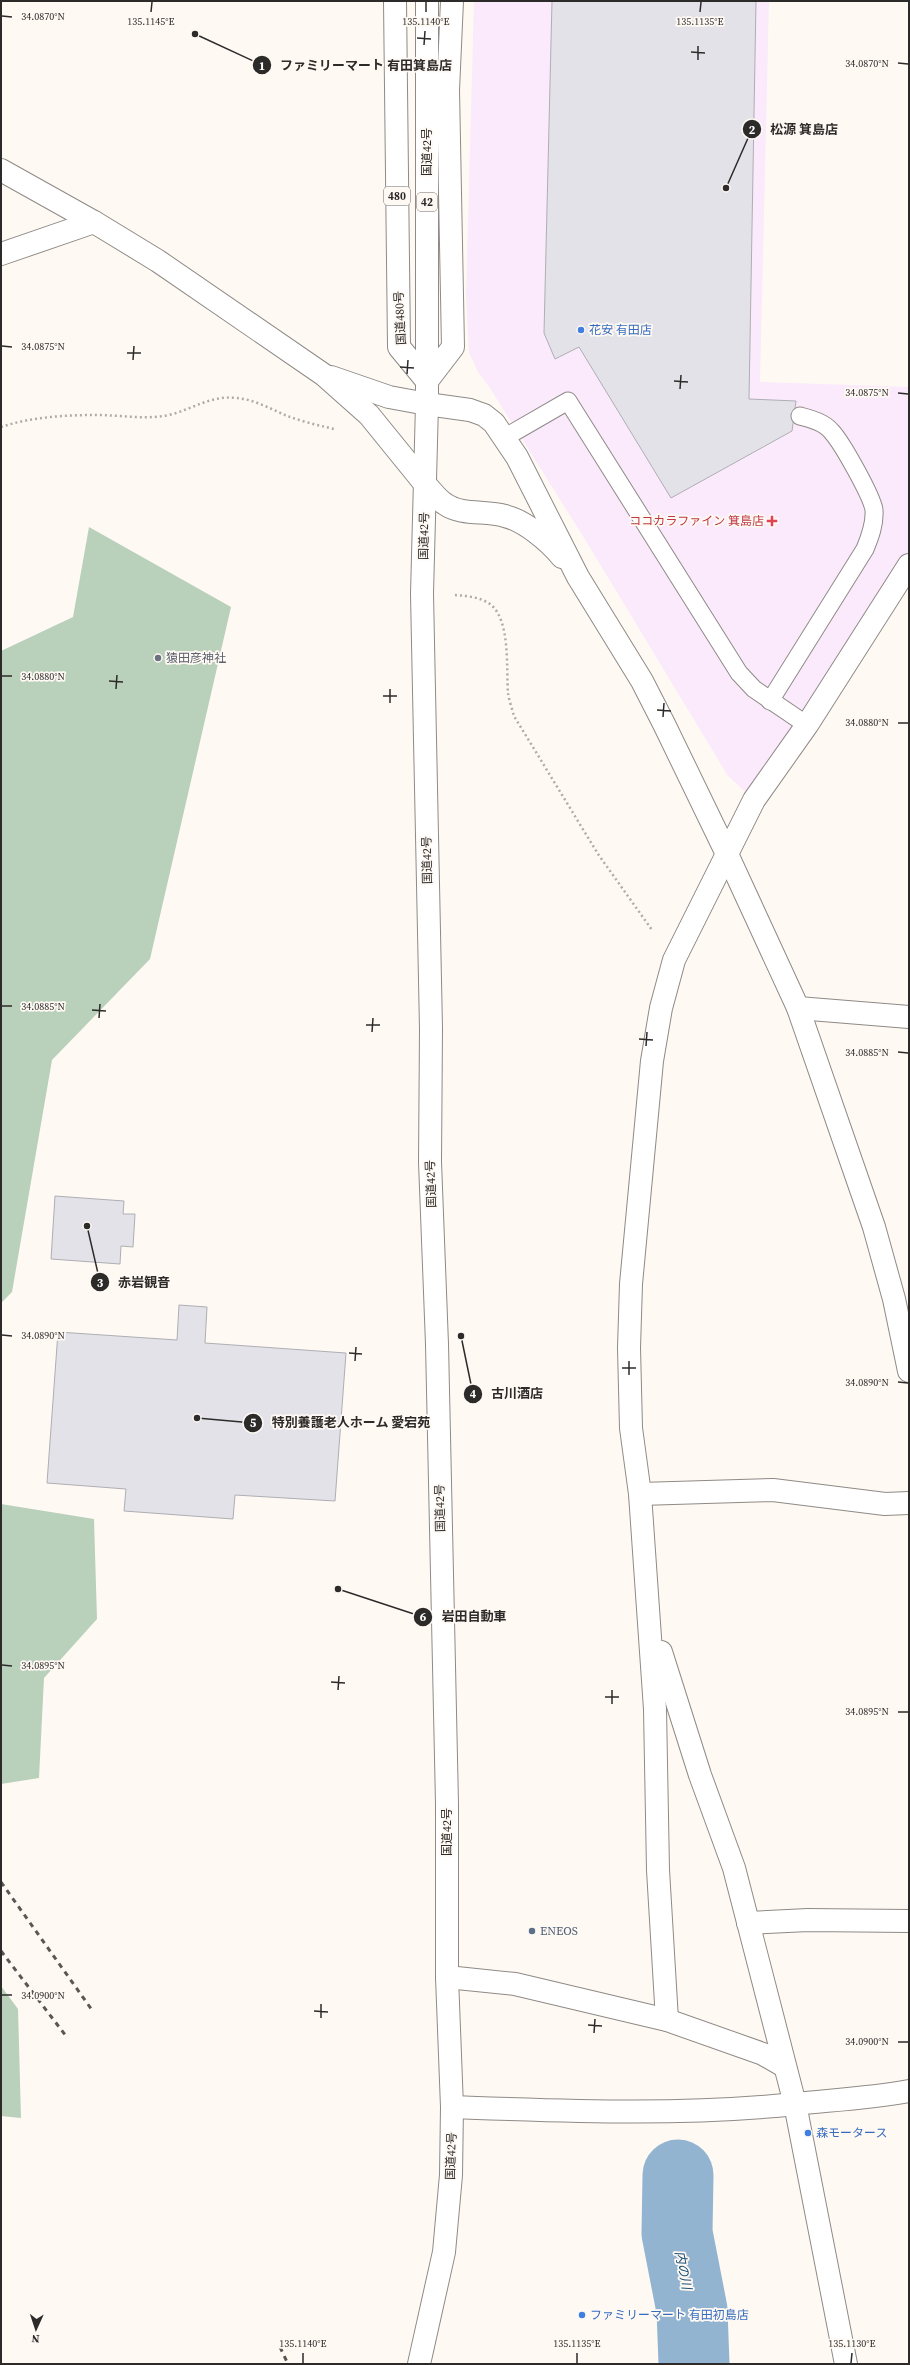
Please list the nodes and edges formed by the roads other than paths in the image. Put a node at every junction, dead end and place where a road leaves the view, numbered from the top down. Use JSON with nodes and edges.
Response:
{"nodes":[{"id":1,"x":395,"y":1,"type":"edge"},
{"id":2,"x":427,"y":1,"type":"edge"},
{"id":3,"x":452,"y":1,"type":"edge"},
{"id":4,"x":1,"y":170,"type":"edge"},
{"id":5,"x":94,"y":222,"type":"junction"},
{"id":6,"x":1,"y":254,"type":"edge"},
{"id":7,"x":324,"y":375,"type":"junction"},
{"id":8,"x":427,"y":381,"type":"junction"},
{"id":9,"x":427,"y":404,"type":"junction"},
{"id":10,"x":800,"y":416,"type":"dead end"},
{"id":11,"x":504,"y":438,"type":"junction"},
{"id":12,"x":425,"y":484,"type":"junction"},
{"id":13,"x":909,"y":565,"type":"edge"},
{"id":14,"x":578,"y":577,"type":"junction"},
{"id":15,"x":770,"y":701,"type":"junction"},
{"id":16,"x":807,"y":724,"type":"junction"},
{"id":17,"x":727,"y":854,"type":"junction"},
{"id":18,"x":798,"y":1008,"type":"junction"},
{"id":19,"x":909,"y":1017,"type":"edge"},
{"id":20,"x":901,"y":1297,"type":"edge"},
{"id":21,"x":909,"y":1371,"type":"edge"},
{"id":22,"x":640,"y":1494,"type":"junction"},
{"id":23,"x":909,"y":1503,"type":"edge"},
{"id":24,"x":649,"y":1611,"type":"junction"},
{"id":25,"x":909,"y":1921,"type":"edge"},
{"id":26,"x":748,"y":1923,"type":"junction"},
{"id":27,"x":447,"y":1977,"type":"junction"},
{"id":28,"x":667,"y":2020,"type":"junction"},
{"id":29,"x":784,"y":2066,"type":"junction"},
{"id":30,"x":909,"y":2091,"type":"edge"},
{"id":31,"x":795,"y":2104,"type":"junction"},
{"id":32,"x":452,"y":2107,"type":"junction"},
{"id":33,"x":419,"y":2364,"type":"edge"},
{"id":34,"x":846,"y":2364,"type":"edge"}],
"edges":[{"from":1,"to":8,"type":"main road","name":"国道480号","number":"480"},
{"from":2,"to":8,"type":"main road","name":"国道42号","number":"42"},
{"from":3,"to":8,"type":"main road"},
{"from":4,"to":5,"type":"main road"},
{"from":5,"to":6,"type":"main road"},
{"from":5,"to":7,"type":"main road"},
{"from":7,"to":9,"type":"main road"},
{"from":7,"to":12,"type":"main road"},
{"from":8,"to":9,"type":"main road","name":"国道42号","number":"42"},
{"from":9,"to":11,"type":"main road"},
{"from":9,"to":12,"type":"main road","name":"国道42号","number":"42"},
{"from":10,"to":15,"type":"lane"},
{"from":11,"to":14,"type":"main road"},
{"from":11,"to":15,"type":"lane"},
{"from":12,"to":14,"type":"main road"},
{"from":12,"to":27,"type":"main road","name":"国道42号","number":"42"},
{"from":13,"to":16,"type":"main road"},
{"from":14,"to":17,"type":"main road"},
{"from":15,"to":16,"type":"lane"},
{"from":16,"to":17,"type":"main road"},
{"from":17,"to":18,"type":"main road"},
{"from":17,"to":22,"type":"main road"},
{"from":18,"to":19,"type":"main road"},
{"from":18,"to":20,"type":"main road"},
{"from":20,"to":21,"type":"main road"},
{"from":22,"to":23,"type":"main road"},
{"from":22,"to":24,"type":"main road"},
{"from":24,"to":26,"type":"main road"},
{"from":24,"to":28,"type":"main road"},
{"from":25,"to":26,"type":"main road"},
{"from":26,"to":29,"type":"main road"},
{"from":27,"to":28,"type":"main road"},
{"from":27,"to":32,"type":"main road","name":"国道42号","number":"42"},
{"from":28,"to":29,"type":"main road"},
{"from":29,"to":31,"type":"main road"},
{"from":30,"to":31,"type":"main road"},
{"from":31,"to":32,"type":"main road"},
{"from":31,"to":34,"type":"main road"},
{"from":32,"to":33,"type":"main road","name":"国道42号","number":"42"}]}
